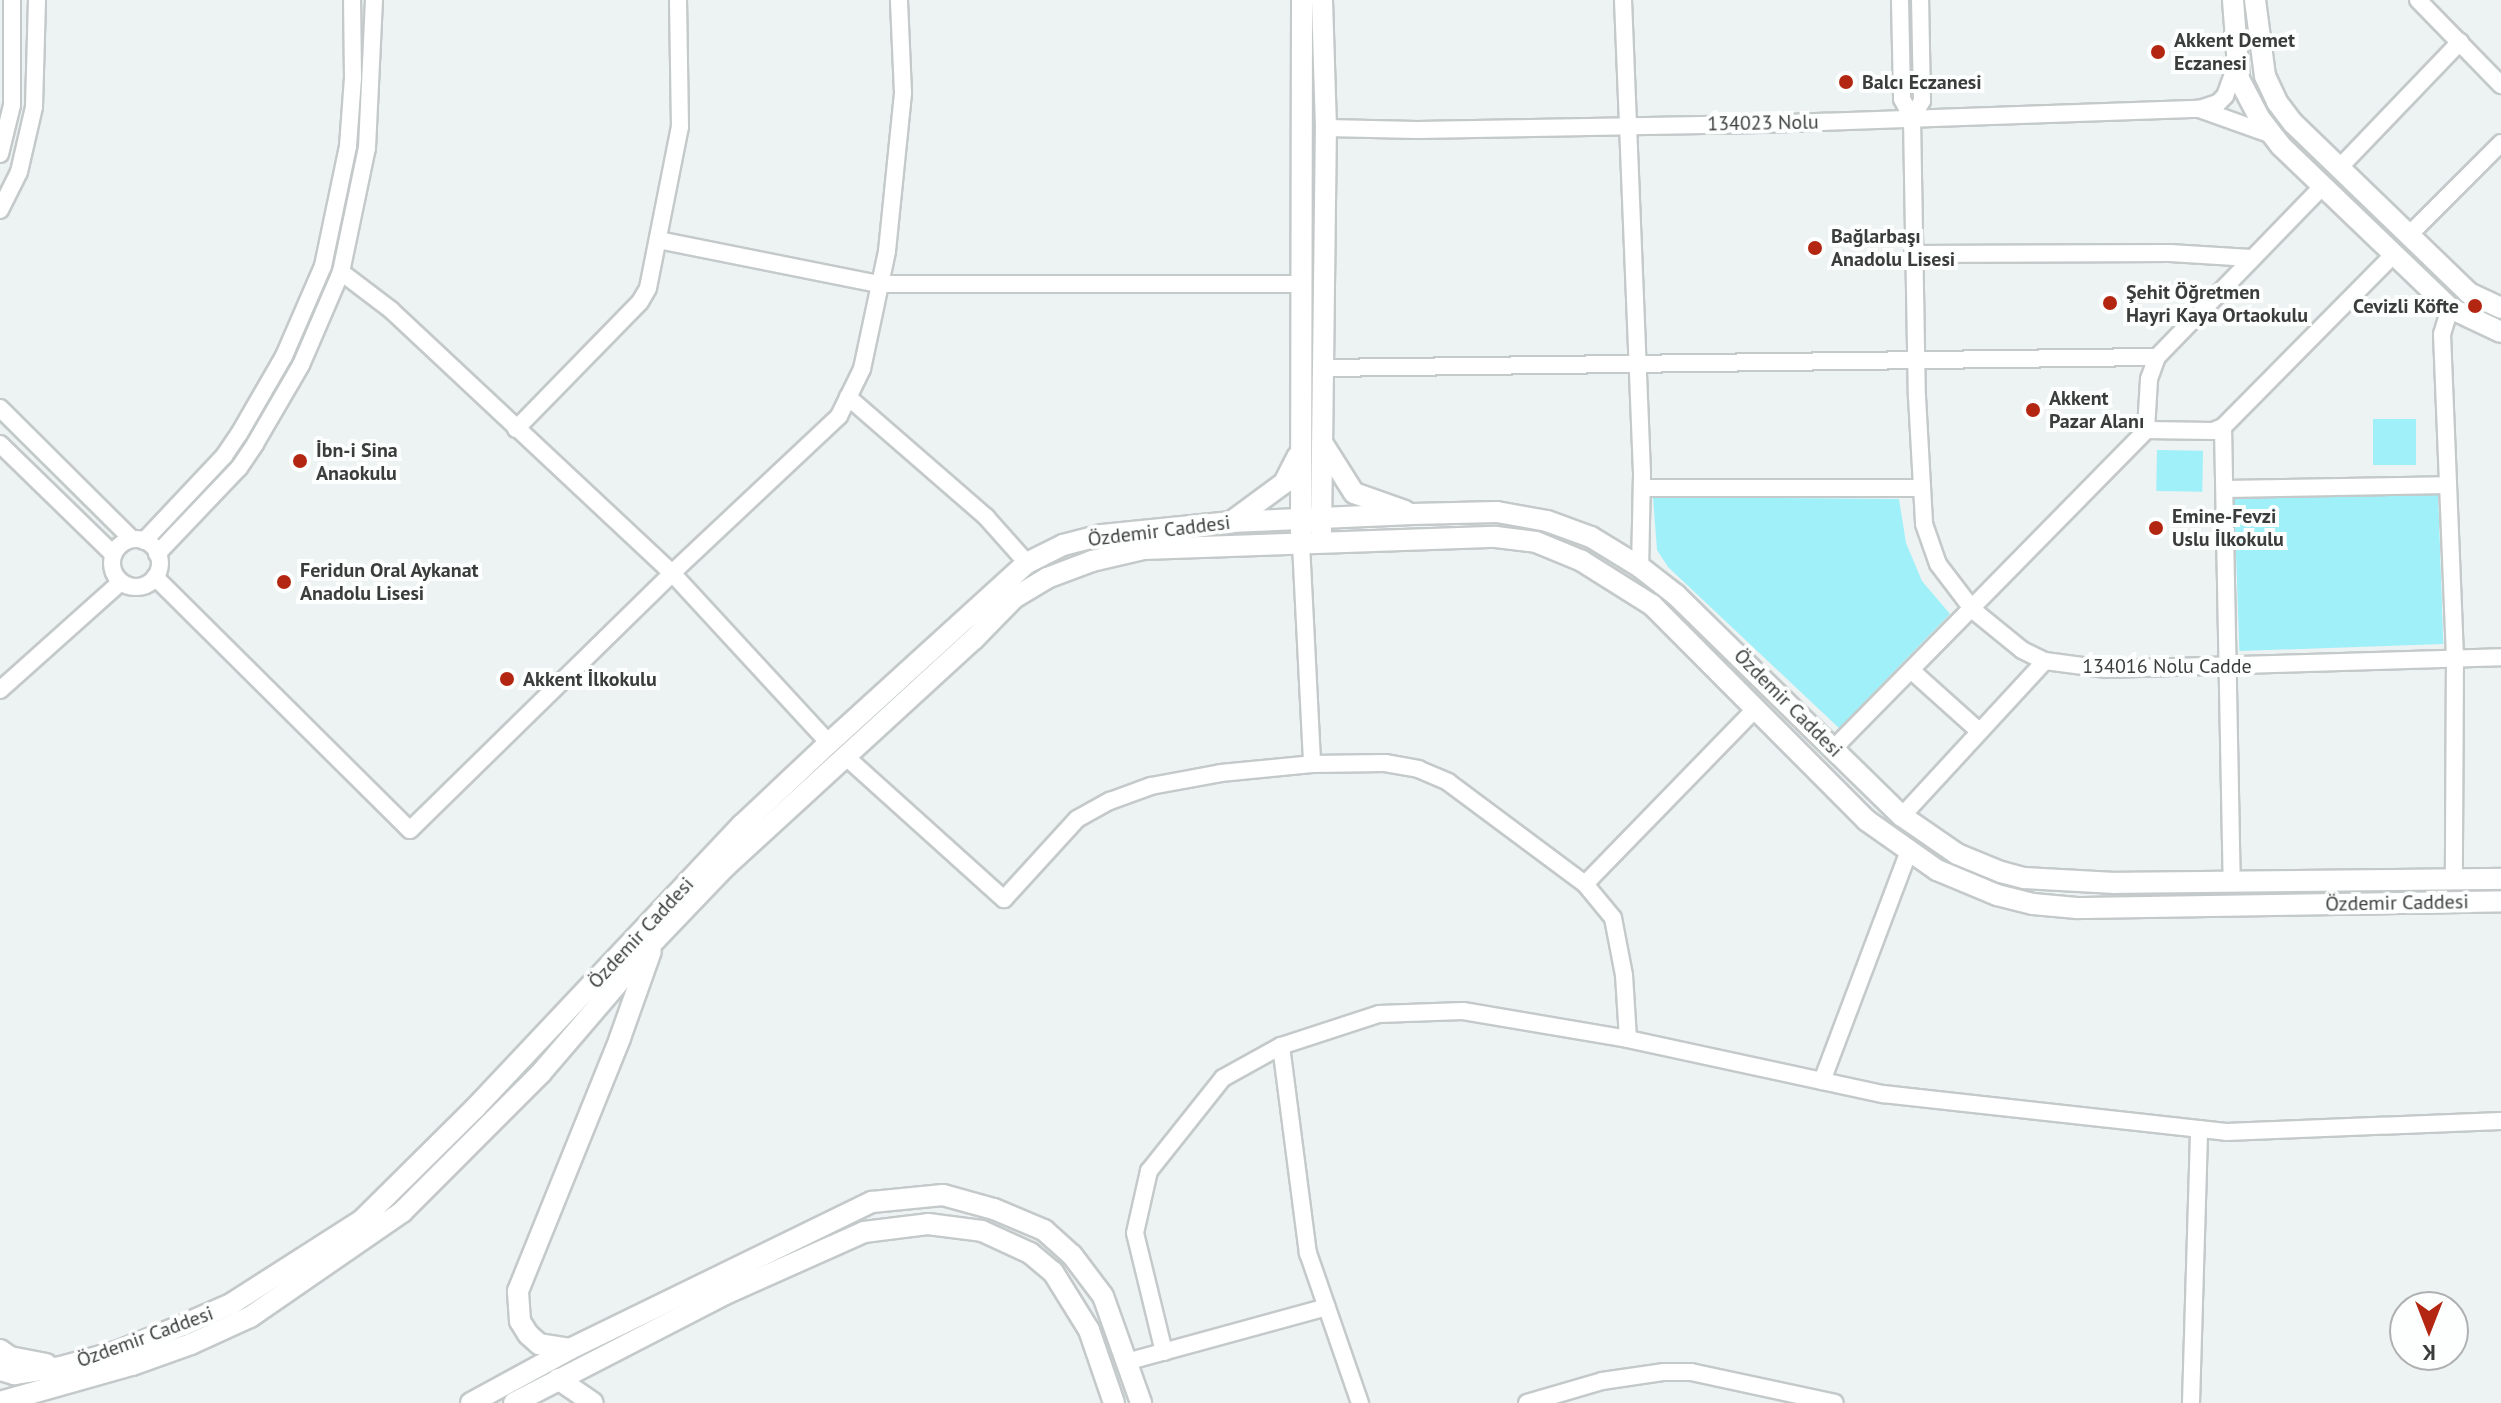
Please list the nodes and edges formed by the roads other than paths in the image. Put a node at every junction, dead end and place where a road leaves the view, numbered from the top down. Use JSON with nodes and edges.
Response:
{"nodes":[{"id":1,"x":12,"y":0,"type":"edge"},
{"id":2,"x":352,"y":0,"type":"edge"},
{"id":3,"x":374,"y":0,"type":"edge"},
{"id":4,"x":678,"y":0,"type":"edge"},
{"id":5,"x":899,"y":0,"type":"edge"},
{"id":6,"x":1623,"y":0,"type":"edge"},
{"id":7,"x":1900,"y":0,"type":"edge"},
{"id":8,"x":1920,"y":0,"type":"edge"},
{"id":9,"x":2233,"y":0,"type":"edge"},
{"id":10,"x":2255,"y":0,"type":"edge"},
{"id":11,"x":2418,"y":0,"type":"edge"},
{"id":12,"x":38,"y":1,"type":"edge"},
{"id":13,"x":1312,"y":1,"type":"edge"},
{"id":14,"x":2460,"y":42,"type":"junction"},
{"id":15,"x":2236,"y":66,"type":"junction"},
{"id":16,"x":2501,"y":85,"type":"edge"},
{"id":17,"x":2199,"y":109,"type":"junction"},
{"id":18,"x":1912,"y":118,"type":"junction"},
{"id":19,"x":1626,"y":126,"type":"junction"},
{"id":20,"x":1326,"y":128,"type":"junction"},
{"id":21,"x":2272,"y":135,"type":"junction"},
{"id":22,"x":2501,"y":143,"type":"edge"},
{"id":23,"x":0,"y":154,"type":"edge"},
{"id":24,"x":2339,"y":168,"type":"junction"},
{"id":25,"x":2322,"y":187,"type":"junction"},
{"id":26,"x":0,"y":210,"type":"edge"},
{"id":27,"x":2409,"y":235,"type":"junction"},
{"id":28,"x":658,"y":240,"type":"junction"},
{"id":29,"x":1913,"y":254,"type":"junction"},
{"id":30,"x":2393,"y":255,"type":"junction"},
{"id":31,"x":2251,"y":258,"type":"junction"},
{"id":32,"x":341,"y":272,"type":"junction"},
{"id":33,"x":879,"y":284,"type":"junction"},
{"id":34,"x":1302,"y":284,"type":"junction"},
{"id":35,"x":2450,"y":308,"type":"junction"},
{"id":36,"x":2501,"y":308,"type":"edge"},
{"id":37,"x":2501,"y":332,"type":"edge"},
{"id":38,"x":2157,"y":357,"type":"junction"},
{"id":39,"x":1916,"y":362,"type":"junction"},
{"id":40,"x":1639,"y":365,"type":"junction"},
{"id":41,"x":1323,"y":368,"type":"junction"},
{"id":42,"x":848,"y":397,"type":"junction"},
{"id":43,"x":0,"y":408,"type":"edge"},
{"id":44,"x":2223,"y":427,"type":"junction"},
{"id":45,"x":516,"y":429,"type":"junction"},
{"id":46,"x":2146,"y":430,"type":"junction"},
{"id":47,"x":1322,"y":443,"type":"junction"},
{"id":48,"x":0,"y":444,"type":"edge"},
{"id":49,"x":1300,"y":452,"type":"junction"},
{"id":50,"x":2447,"y":485,"type":"junction"},
{"id":51,"x":1642,"y":488,"type":"junction"},
{"id":52,"x":1922,"y":488,"type":"junction"},
{"id":53,"x":2225,"y":489,"type":"junction"},
{"id":54,"x":1412,"y":514,"type":"junction"},
{"id":55,"x":1311,"y":519,"type":"junction"},
{"id":56,"x":1231,"y":522,"type":"junction"},
{"id":57,"x":138,"y":540,"type":"junction"},
{"id":58,"x":1311,"y":544,"type":"junction"},
{"id":59,"x":113,"y":554,"type":"junction"},
{"id":60,"x":157,"y":554,"type":"junction"},
{"id":61,"x":1027,"y":563,"type":"junction"},
{"id":62,"x":1640,"y":567,"type":"junction"},
{"id":63,"x":672,"y":573,"type":"junction"},
{"id":64,"x":155,"y":577,"type":"junction"},
{"id":65,"x":121,"y":582,"type":"junction"},
{"id":66,"x":1973,"y":610,"type":"junction"},
{"id":67,"x":2455,"y":656,"type":"junction"},
{"id":68,"x":2501,"y":657,"type":"edge"},
{"id":69,"x":2045,"y":661,"type":"junction"},
{"id":70,"x":2226,"y":668,"type":"junction"},
{"id":71,"x":1912,"y":671,"type":"junction"},
{"id":72,"x":0,"y":690,"type":"edge"},
{"id":73,"x":1756,"y":708,"type":"junction"},
{"id":74,"x":1980,"y":732,"type":"junction"},
{"id":75,"x":1834,"y":748,"type":"junction"},
{"id":76,"x":837,"y":750,"type":"junction"},
{"id":77,"x":1312,"y":764,"type":"junction"},
{"id":78,"x":1902,"y":816,"type":"junction"},
{"id":79,"x":1909,"y":851,"type":"junction"},
{"id":80,"x":2501,"y":879,"type":"edge"},
{"id":81,"x":2454,"y":880,"type":"junction"},
{"id":82,"x":2232,"y":882,"type":"junction"},
{"id":83,"x":1585,"y":884,"type":"junction"},
{"id":84,"x":2501,"y":901,"type":"edge"},
{"id":85,"x":656,"y":939,"type":"junction"},
{"id":86,"x":1628,"y":1039,"type":"junction"},
{"id":87,"x":1281,"y":1046,"type":"junction"},
{"id":88,"x":1822,"y":1081,"type":"junction"},
{"id":89,"x":2501,"y":1121,"type":"edge"},
{"id":90,"x":2199,"y":1129,"type":"junction"},
{"id":91,"x":1327,"y":1307,"type":"junction"},
{"id":92,"x":570,"y":1349,"type":"junction"},
{"id":93,"x":0,"y":1350,"type":"edge"},
{"id":94,"x":1164,"y":1352,"type":"junction"},
{"id":95,"x":1126,"y":1362,"type":"junction"},
{"id":96,"x":0,"y":1370,"type":"edge"},
{"id":97,"x":62,"y":1376,"type":"junction"},
{"id":98,"x":558,"y":1379,"type":"junction"},
{"id":99,"x":0,"y":1402,"type":"edge"},
{"id":100,"x":39,"y":1403,"type":"edge"},
{"id":101,"x":471,"y":1403,"type":"edge"},
{"id":102,"x":514,"y":1403,"type":"edge"},
{"id":103,"x":593,"y":1403,"type":"edge"},
{"id":104,"x":1114,"y":1403,"type":"edge"},
{"id":105,"x":1141,"y":1403,"type":"edge"},
{"id":106,"x":1360,"y":1403,"type":"edge"},
{"id":107,"x":1527,"y":1403,"type":"edge"},
{"id":108,"x":1835,"y":1403,"type":"edge"},
{"id":109,"x":2191,"y":1403,"type":"edge"}],
"edges":[{"from":1,"to":23,"type":"street"},
{"from":2,"to":57,"type":"street"},
{"from":3,"to":32,"type":"street"},
{"from":4,"to":28,"type":"street"},
{"from":5,"to":33,"type":"street"},
{"from":6,"to":19,"type":"street"},
{"from":7,"to":18,"type":"street"},
{"from":8,"to":18,"type":"street"},
{"from":9,"to":15,"type":"main road"},
{"from":10,"to":24,"type":"main road"},
{"from":11,"to":14,"type":"street"},
{"from":12,"to":26,"type":"street"},
{"from":13,"to":20,"type":"main road"},
{"from":13,"to":34,"type":"main road"},
{"from":14,"to":16,"type":"street"},
{"from":14,"to":24,"type":"street"},
{"from":15,"to":17,"type":"street"},
{"from":15,"to":21,"type":"main road"},
{"from":17,"to":18,"type":"street","name":"134023 Nolu"},
{"from":17,"to":21,"type":"street"},
{"from":18,"to":19,"type":"street","name":"134023 Nolu"},
{"from":18,"to":29,"type":"street","name":"134016 Nolu Cadde"},
{"from":19,"to":20,"type":"street","name":"134023 Nolu"},
{"from":19,"to":40,"type":"street"},
{"from":20,"to":41,"type":"main road"},
{"from":21,"to":25,"type":"main road"},
{"from":22,"to":27,"type":"street"},
{"from":24,"to":27,"type":"main road"},
{"from":25,"to":30,"type":"main road"},
{"from":25,"to":31,"type":"street"},
{"from":27,"to":36,"type":"main road"},
{"from":28,"to":33,"type":"street"},
{"from":28,"to":45,"type":"street"},
{"from":29,"to":31,"type":"street"},
{"from":29,"to":39,"type":"street","name":"134016 Nolu Cadde"},
{"from":30,"to":35,"type":"main road"},
{"from":30,"to":44,"type":"street"},
{"from":31,"to":38,"type":"street"},
{"from":32,"to":45,"type":"street"},
{"from":32,"to":60,"type":"street"},
{"from":33,"to":34,"type":"street"},
{"from":33,"to":42,"type":"street"},
{"from":34,"to":49,"type":"main road"},
{"from":35,"to":37,"type":"main road"},
{"from":35,"to":50,"type":"street"},
{"from":38,"to":39,"type":"street"},
{"from":38,"to":46,"type":"street"},
{"from":39,"to":40,"type":"street"},
{"from":39,"to":52,"type":"street","name":"134016 Nolu Cadde"},
{"from":40,"to":41,"type":"street"},
{"from":40,"to":51,"type":"street"},
{"from":41,"to":47,"type":"main road"},
{"from":42,"to":61,"type":"street"},
{"from":42,"to":63,"type":"street"},
{"from":43,"to":57,"type":"street"},
{"from":44,"to":46,"type":"street"},
{"from":44,"to":53,"type":"street"},
{"from":45,"to":63,"type":"street"},
{"from":46,"to":66,"type":"street"},
{"from":47,"to":54,"type":"main road"},
{"from":47,"to":55,"type":"main road"},
{"from":48,"to":59,"type":"street"},
{"from":49,"to":55,"type":"main road"},
{"from":49,"to":56,"type":"main road"},
{"from":50,"to":53,"type":"street"},
{"from":50,"to":67,"type":"street"},
{"from":51,"to":52,"type":"street"},
{"from":51,"to":62,"type":"street"},
{"from":52,"to":66,"type":"street","name":"134016 Nolu Cadde"},
{"from":53,"to":70,"type":"street"},
{"from":54,"to":55,"type":"main road","name":"Özdemir Caddesi"},
{"from":54,"to":62,"type":"main road","name":"Özdemir Caddesi"},
{"from":55,"to":56,"type":"main road","name":"Özdemir Caddesi"},
{"from":55,"to":58,"type":"main road"},
{"from":56,"to":61,"type":"main road","name":"Özdemir Caddesi"},
{"from":57,"to":59,"type":"street"},
{"from":57,"to":60,"type":"street"},
{"from":58,"to":73,"type":"main road","name":"Özdemir Caddesi"},
{"from":58,"to":76,"type":"main road","name":"Özdemir Caddesi"},
{"from":58,"to":77,"type":"street"},
{"from":59,"to":65,"type":"street"},
{"from":60,"to":64,"type":"street"},
{"from":61,"to":76,"type":"main road","name":"Özdemir Caddesi"},
{"from":62,"to":75,"type":"main road","name":"Özdemir Caddesi"},
{"from":63,"to":64,"type":"street"},
{"from":63,"to":76,"type":"street"},
{"from":64,"to":65,"type":"street"},
{"from":65,"to":72,"type":"street"},
{"from":66,"to":69,"type":"street","name":"134016 Nolu Cadde"},
{"from":66,"to":71,"type":"street"},
{"from":67,"to":68,"type":"street","name":"134016 Nolu Cadde"},
{"from":67,"to":70,"type":"street","name":"134016 Nolu Cadde"},
{"from":67,"to":81,"type":"street"},
{"from":69,"to":70,"type":"street","name":"134016 Nolu Cadde"},
{"from":69,"to":74,"type":"street"},
{"from":70,"to":82,"type":"street"},
{"from":71,"to":74,"type":"street"},
{"from":71,"to":75,"type":"street"},
{"from":73,"to":79,"type":"main road","name":"Özdemir Caddesi"},
{"from":73,"to":83,"type":"street"},
{"from":74,"to":78,"type":"street"},
{"from":75,"to":78,"type":"main road","name":"Özdemir Caddesi"},
{"from":76,"to":77,"type":"street"},
{"from":76,"to":85,"type":"main road","name":"Özdemir Caddesi"},
{"from":76,"to":97,"type":"main road","name":"Özdemir Caddesi"},
{"from":77,"to":83,"type":"street"},
{"from":78,"to":82,"type":"main road","name":"Özdemir Caddesi"},
{"from":79,"to":84,"type":"main road","name":"Özdemir Caddesi"},
{"from":79,"to":88,"type":"street"},
{"from":80,"to":81,"type":"main road","name":"Özdemir Caddesi"},
{"from":81,"to":82,"type":"main road","name":"Özdemir Caddesi"},
{"from":83,"to":86,"type":"street"},
{"from":85,"to":92,"type":"main road"},
{"from":85,"to":97,"type":"main road","name":"Özdemir Caddesi"},
{"from":86,"to":87,"type":"street"},
{"from":86,"to":88,"type":"street"},
{"from":87,"to":91,"type":"street"},
{"from":87,"to":94,"type":"street"},
{"from":88,"to":90,"type":"street"},
{"from":89,"to":90,"type":"street"},
{"from":90,"to":109,"type":"street"},
{"from":91,"to":94,"type":"street"},
{"from":91,"to":106,"type":"street"},
{"from":92,"to":95,"type":"main road"},
{"from":92,"to":101,"type":"main road"},
{"from":93,"to":97,"type":"main road"},
{"from":94,"to":95,"type":"street"},
{"from":95,"to":105,"type":"main road"},
{"from":96,"to":97,"type":"main road","name":"Özdemir Caddesi"},
{"from":97,"to":99,"type":"main road","name":"Özdemir Caddesi"},
{"from":97,"to":100,"type":"main road"},
{"from":98,"to":102,"type":"main road"},
{"from":98,"to":103,"type":"main road"},
{"from":98,"to":104,"type":"main road"},
{"from":107,"to":108,"type":"street"}]}
